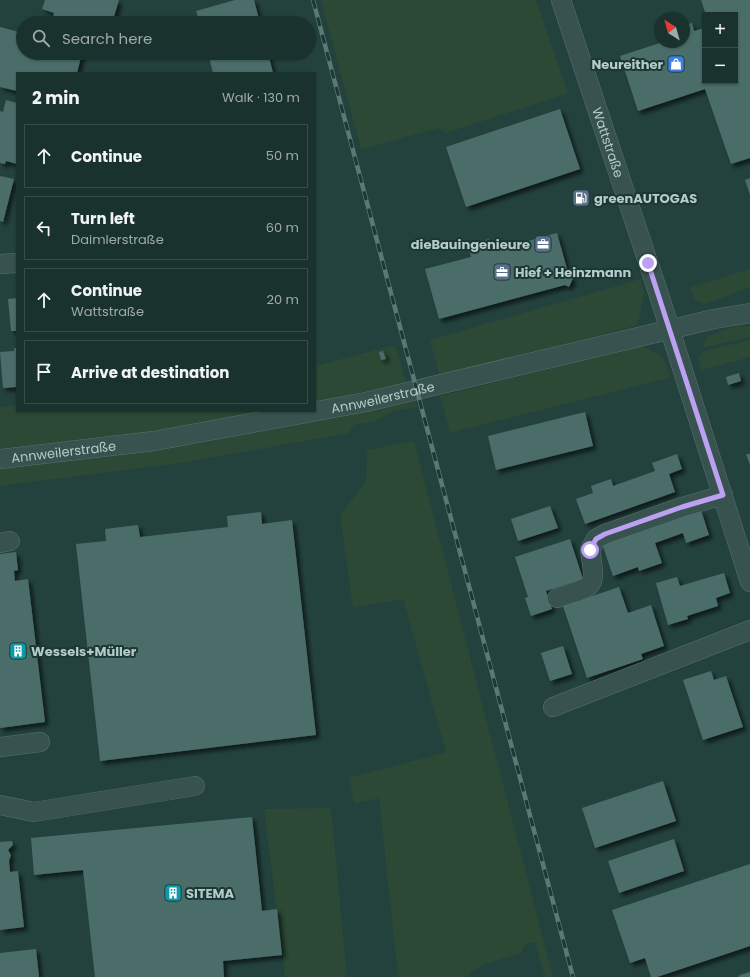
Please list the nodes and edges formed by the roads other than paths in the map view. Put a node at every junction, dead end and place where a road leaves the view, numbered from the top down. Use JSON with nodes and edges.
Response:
{"nodes":[{"id":1,"x":561,"y":0,"type":"edge"},
{"id":2,"x":16,"y":263,"type":"edge"},
{"id":3,"x":0,"y":264,"type":"edge"},
{"id":4,"x":750,"y":299,"type":"edge"},
{"id":5,"x":750,"y":313,"type":"edge"},
{"id":6,"x":714,"y":319,"type":"junction"},
{"id":7,"x":670,"y":330,"type":"junction"},
{"id":8,"x":314,"y":412,"type":"edge"},
{"id":9,"x":316,"y":412,"type":"edge"},
{"id":10,"x":0,"y":459,"type":"edge"},
{"id":11,"x":723,"y":495,"type":"junction"},
{"id":12,"x":750,"y":582,"type":"edge"},
{"id":13,"x":557,"y":598,"type":"dead end"},
{"id":14,"x":750,"y":630,"type":"edge"},
{"id":15,"x":552,"y":707,"type":"dead end"},
{"id":16,"x":40,"y":742,"type":"dead end"},
{"id":17,"x":0,"y":747,"type":"edge"},
{"id":18,"x":195,"y":786,"type":"dead end"},
{"id":19,"x":0,"y":805,"type":"edge"}],
"edges":[{"from":1,"to":7,"type":"street","name":"Wattstraße"},
{"from":2,"to":3,"type":"street"},
{"from":4,"to":6,"type":"street","name":"Annweilerstraße"},
{"from":5,"to":6,"type":"street","name":"Annweilerstraße"},
{"from":6,"to":7,"type":"street","name":"Annweilerstraße"},
{"from":7,"to":9,"type":"street","name":"Annweilerstraße"},
{"from":7,"to":11,"type":"street","name":"Wattstraße"},
{"from":8,"to":10,"type":"street","name":"Annweilerstraße"},
{"from":11,"to":12,"type":"street","name":"Wattstraße"},
{"from":11,"to":13,"type":"street"},
{"from":14,"to":15,"type":"street"},
{"from":16,"to":17,"type":"street"},
{"from":18,"to":19,"type":"street"}]}
